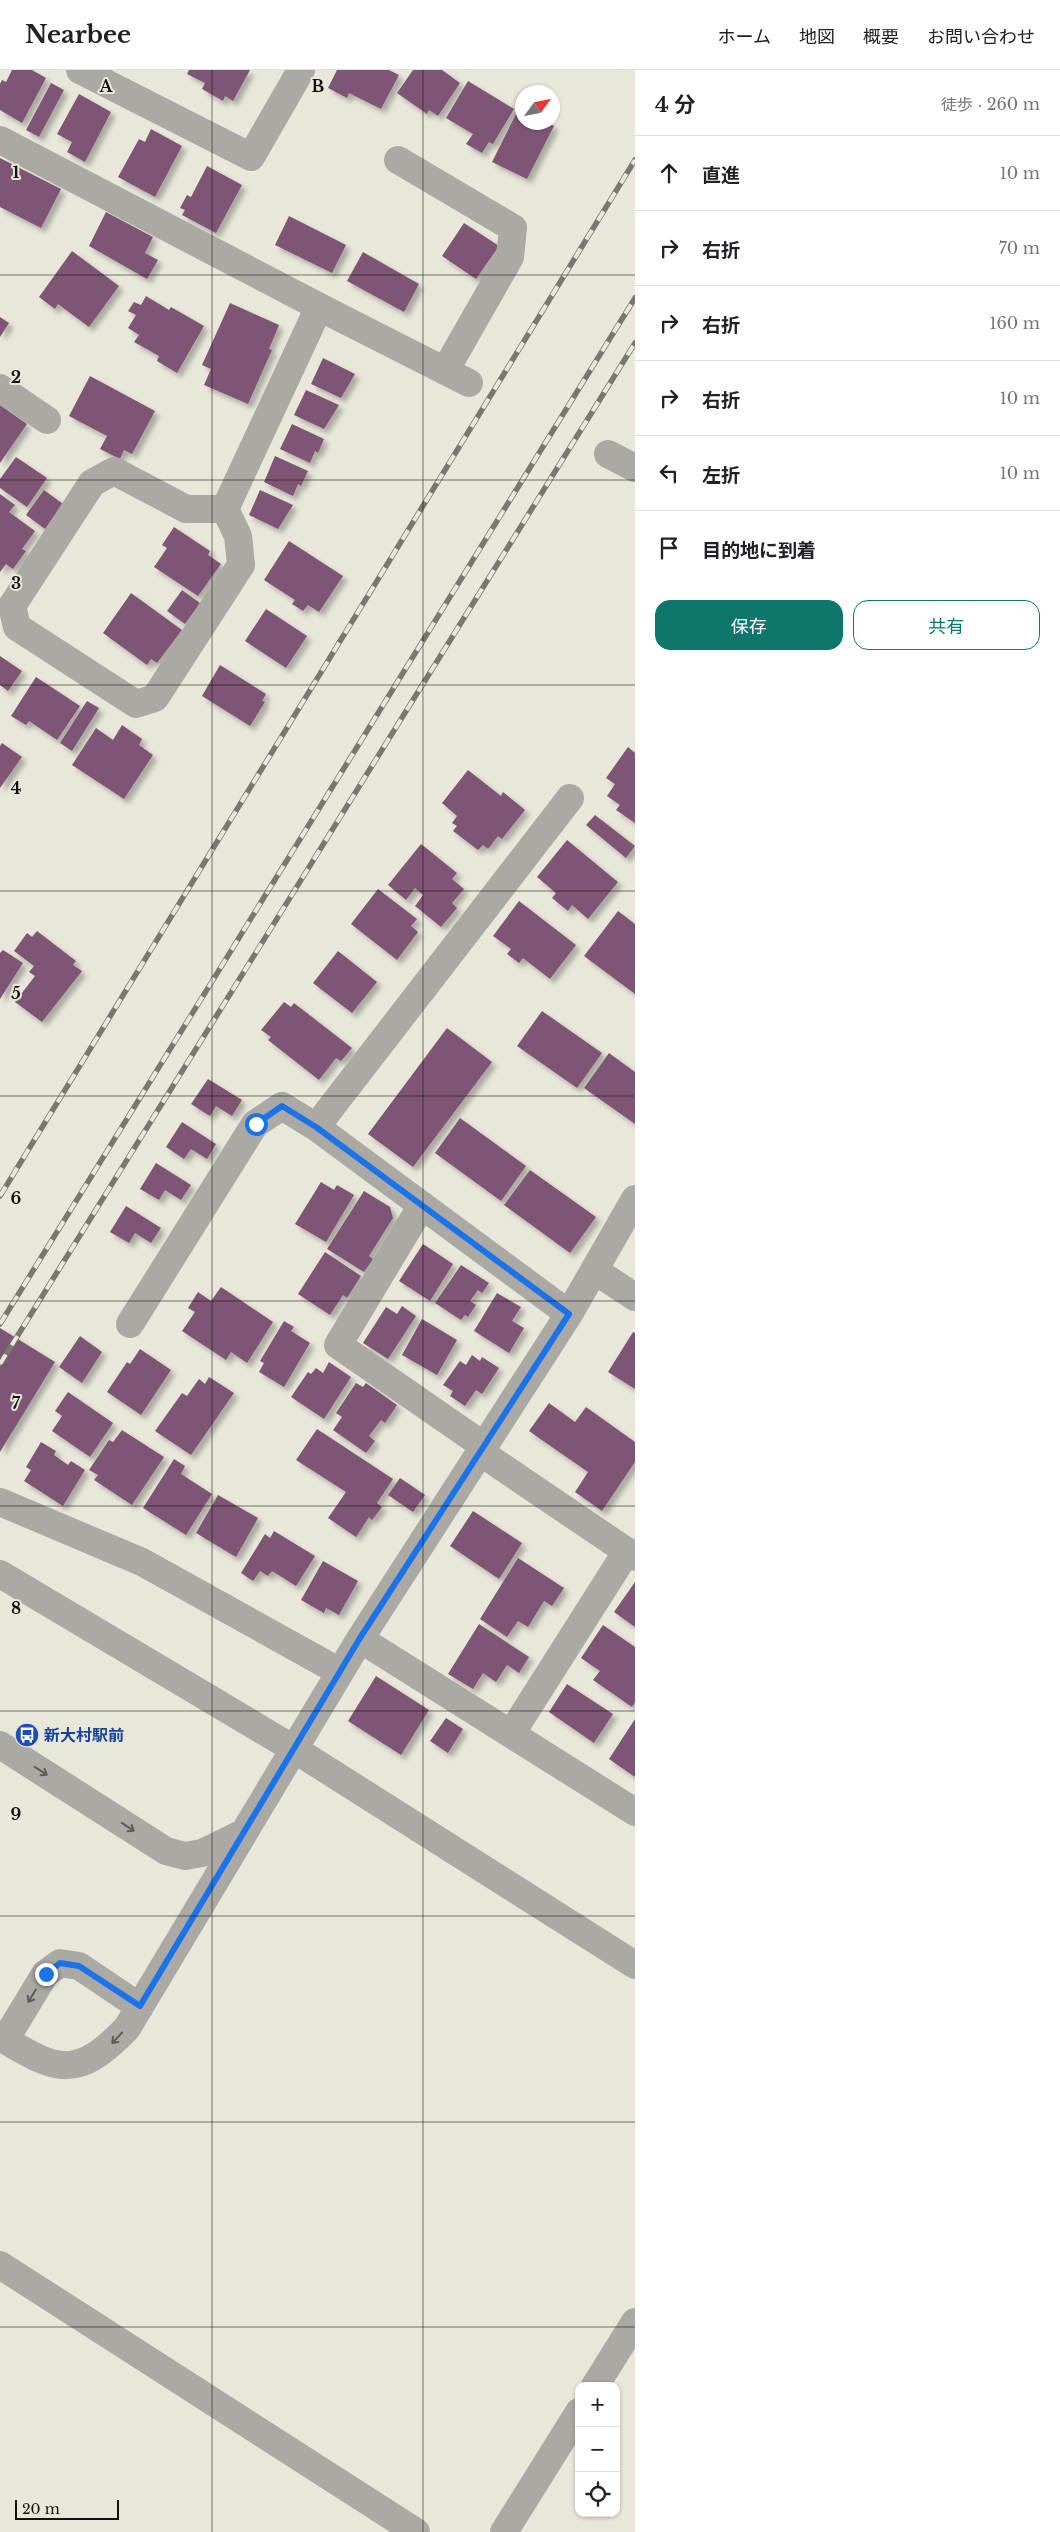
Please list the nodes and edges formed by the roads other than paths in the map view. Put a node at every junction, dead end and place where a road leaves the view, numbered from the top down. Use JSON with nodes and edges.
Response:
{"nodes":[{"id":1,"x":80,"y":70,"type":"edge"},
{"id":2,"x":300,"y":70,"type":"edge"},
{"id":3,"x":0,"y":140,"type":"edge"},
{"id":4,"x":398,"y":160,"type":"dead end"},
{"id":5,"x":319,"y":307,"type":"junction"},
{"id":6,"x":445,"y":371,"type":"junction"},
{"id":7,"x":469,"y":383,"type":"dead end"},
{"id":8,"x":0,"y":388,"type":"edge"},
{"id":9,"x":47,"y":420,"type":"dead end"},
{"id":10,"x":608,"y":454,"type":"dead end"},
{"id":11,"x":635,"y":468,"type":"edge"},
{"id":12,"x":225,"y":510,"type":"junction"},
{"id":13,"x":570,"y":798,"type":"dead end"},
{"id":14,"x":316,"y":1127,"type":"junction"},
{"id":15,"x":635,"y":1199,"type":"edge"},
{"id":16,"x":422,"y":1205,"type":"junction"},
{"id":17,"x":594,"y":1270,"type":"junction"},
{"id":18,"x":635,"y":1297,"type":"edge"},
{"id":19,"x":569,"y":1314,"type":"junction"},
{"id":20,"x":130,"y":1324,"type":"dead end"},
{"id":21,"x":482,"y":1449,"type":"junction"},
{"id":22,"x":0,"y":1502,"type":"edge"},
{"id":23,"x":631,"y":1554,"type":"edge"},
{"id":24,"x":0,"y":1574,"type":"edge"},
{"id":25,"x":360,"y":1638,"type":"junction"},
{"id":26,"x":340,"y":1672,"type":"junction"},
{"id":27,"x":511,"y":1734,"type":"junction"},
{"id":28,"x":0,"y":1745,"type":"edge"},
{"id":29,"x":294,"y":1749,"type":"junction"},
{"id":30,"x":635,"y":1812,"type":"edge"},
{"id":31,"x":243,"y":1833,"type":"junction"},
{"id":32,"x":635,"y":1965,"type":"edge"},
{"id":33,"x":140,"y":2006,"type":"junction"},
{"id":34,"x":3,"y":2038,"type":"edge"},
{"id":35,"x":0,"y":2265,"type":"edge"},
{"id":36,"x":635,"y":2322,"type":"edge"},
{"id":37,"x":598,"y":2382,"type":"edge"},
{"id":38,"x":575,"y":2418,"type":"edge"},
{"id":39,"x":416,"y":2532,"type":"edge"},
{"id":40,"x":504,"y":2532,"type":"edge"}],
"edges":[{"from":1,"to":2,"type":"street"},
{"from":3,"to":5,"type":"street"},
{"from":4,"to":6,"type":"street"},
{"from":5,"to":6,"type":"street"},
{"from":5,"to":12,"type":"street"},
{"from":6,"to":7,"type":"street"},
{"from":8,"to":9,"type":"street"},
{"from":10,"to":11,"type":"street"},
{"from":12,"to":12,"type":"street"},
{"from":13,"to":14,"type":"street"},
{"from":14,"to":16,"type":"street"},
{"from":14,"to":20,"type":"street"},
{"from":15,"to":17,"type":"street"},
{"from":16,"to":19,"type":"street"},
{"from":16,"to":21,"type":"street"},
{"from":17,"to":18,"type":"street"},
{"from":17,"to":19,"type":"street"},
{"from":19,"to":21,"type":"street"},
{"from":21,"to":23,"type":"street"},
{"from":21,"to":25,"type":"street"},
{"from":22,"to":26,"type":"street"},
{"from":23,"to":27,"type":"street"},
{"from":24,"to":29,"type":"street"},
{"from":25,"to":26,"type":"street"},
{"from":25,"to":27,"type":"street"},
{"from":26,"to":29,"type":"street"},
{"from":27,"to":30,"type":"street"},
{"from":28,"to":31,"type":"street","one_way":true},
{"from":29,"to":31,"type":"street"},
{"from":29,"to":32,"type":"street"},
{"from":31,"to":33,"type":"street"},
{"from":33,"to":34,"type":"street","one_way":true},
{"from":33,"to":34,"type":"street","one_way":true},
{"from":35,"to":39,"type":"street"},
{"from":36,"to":37,"type":"street"},
{"from":38,"to":40,"type":"street"}]}
